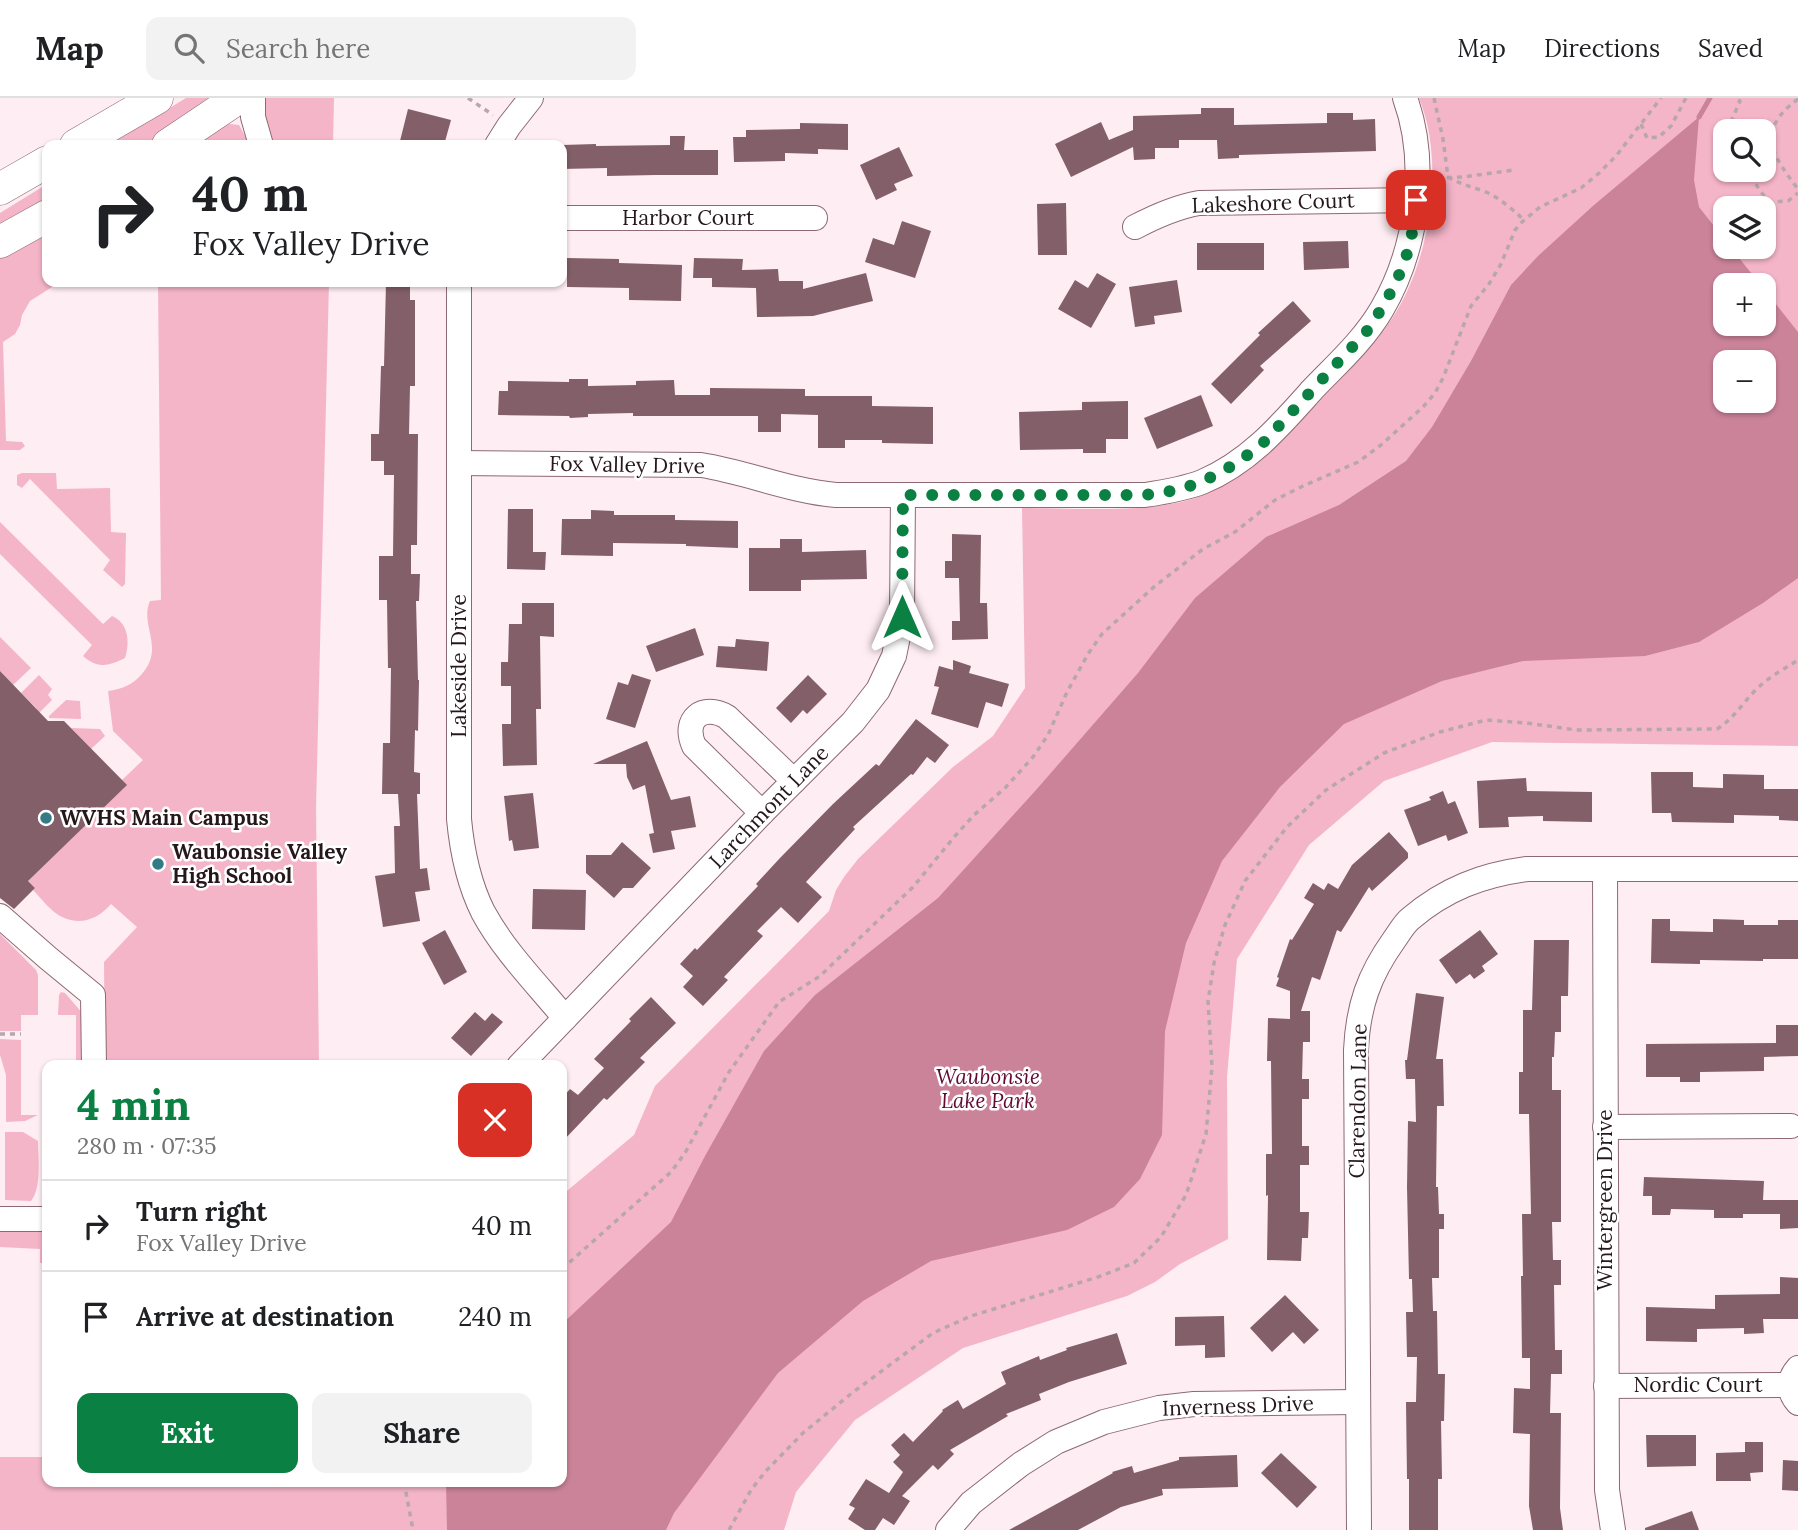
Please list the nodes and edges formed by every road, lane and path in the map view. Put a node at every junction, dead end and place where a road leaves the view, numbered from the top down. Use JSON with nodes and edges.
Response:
{"nodes":[{"id":1,"x":158,"y":98,"type":"edge"},
{"id":2,"x":253,"y":98,"type":"edge"},
{"id":3,"x":468,"y":98,"type":"edge"},
{"id":4,"x":531,"y":98,"type":"edge"},
{"id":5,"x":1405,"y":98,"type":"edge"},
{"id":6,"x":1434,"y":98,"type":"edge"},
{"id":7,"x":1661,"y":98,"type":"edge"},
{"id":8,"x":1686,"y":98,"type":"edge"},
{"id":9,"x":1734,"y":98,"type":"edge"},
{"id":10,"x":1798,"y":99,"type":"edge"},
{"id":11,"x":228,"y":106,"type":"edge"},
{"id":12,"x":1732,"y":119,"type":"edge"},
{"id":13,"x":1641,"y":124,"type":"junction"},
{"id":14,"x":259,"y":136,"type":"edge"},
{"id":15,"x":503,"y":136,"type":"edge"},
{"id":16,"x":85,"y":140,"type":"edge"},
{"id":17,"x":176,"y":140,"type":"edge"},
{"id":18,"x":42,"y":165,"type":"edge"},
{"id":19,"x":1514,"y":170,"type":"dead end"},
{"id":20,"x":1448,"y":177,"type":"junction"},
{"id":21,"x":1432,"y":178,"type":"dead end"},
{"id":22,"x":1755,"y":182,"type":"edge"},
{"id":23,"x":0,"y":189,"type":"edge"},
{"id":24,"x":1798,"y":191,"type":"edge"},
{"id":25,"x":1416,"y":200,"type":"junction"},
{"id":26,"x":567,"y":218,"type":"edge"},
{"id":27,"x":815,"y":218,"type":"dead end"},
{"id":28,"x":42,"y":219,"type":"edge"},
{"id":29,"x":1524,"y":219,"type":"junction"},
{"id":30,"x":1135,"y":226,"type":"dead end"},
{"id":31,"x":0,"y":242,"type":"edge"},
{"id":32,"x":460,"y":287,"type":"edge"},
{"id":33,"x":459,"y":463,"type":"junction"},
{"id":34,"x":903,"y":495,"type":"junction"},
{"id":35,"x":1798,"y":660,"type":"edge"},
{"id":36,"x":794,"y":781,"type":"junction"},
{"id":37,"x":762,"y":813,"type":"junction"},
{"id":38,"x":1605,"y":869,"type":"junction"},
{"id":39,"x":1798,"y":869,"type":"edge"},
{"id":40,"x":0,"y":916,"type":"edge"},
{"id":41,"x":565,"y":1018,"type":"junction"},
{"id":42,"x":0,"y":1034,"type":"edge"},
{"id":43,"x":21,"y":1034,"type":"dead end"},
{"id":44,"x":94,"y":1060,"type":"edge"},
{"id":45,"x":525,"y":1060,"type":"edge"},
{"id":46,"x":1796,"y":1126,"type":"edge"},
{"id":47,"x":1605,"y":1127,"type":"junction"},
{"id":48,"x":0,"y":1219,"type":"edge"},
{"id":49,"x":42,"y":1219,"type":"edge"},
{"id":50,"x":567,"y":1265,"type":"edge"},
{"id":51,"x":1795,"y":1385,"type":"edge"},
{"id":52,"x":1606,"y":1386,"type":"junction"},
{"id":53,"x":1357,"y":1402,"type":"junction"},
{"id":54,"x":405,"y":1487,"type":"edge"},
{"id":55,"x":413,"y":1530,"type":"edge"},
{"id":56,"x":729,"y":1530,"type":"edge"},
{"id":57,"x":948,"y":1530,"type":"edge"},
{"id":58,"x":1359,"y":1530,"type":"edge"},
{"id":59,"x":1613,"y":1530,"type":"edge"}],
"edges":[{"from":1,"to":16,"type":"main road"},
{"from":2,"to":14,"type":"street"},
{"from":3,"to":15,"type":"path"},
{"from":4,"to":15,"type":"street"},
{"from":5,"to":25,"type":"street","name":"Fox Valley Drive"},
{"from":6,"to":20,"type":"path"},
{"from":7,"to":13,"type":"path"},
{"from":8,"to":13,"type":"path"},
{"from":9,"to":12,"type":"path"},
{"from":10,"to":24,"type":"path"},
{"from":11,"to":14,"type":"street"},
{"from":11,"to":17,"type":"main road"},
{"from":13,"to":29,"type":"path"},
{"from":18,"to":23,"type":"main road"},
{"from":19,"to":20,"type":"path"},
{"from":20,"to":21,"type":"path"},
{"from":20,"to":29,"type":"path"},
{"from":22,"to":24,"type":"path"},
{"from":25,"to":30,"type":"street","name":"Lakeshore Court"},
{"from":25,"to":34,"type":"street","name":"Fox Valley Drive"},
{"from":26,"to":27,"type":"street","name":"Harbor Court"},
{"from":28,"to":31,"type":"main road"},
{"from":29,"to":50,"type":"path"},
{"from":32,"to":33,"type":"street","name":"Lakeside Drive"},
{"from":33,"to":34,"type":"street","name":"Fox Valley Drive"},
{"from":33,"to":41,"type":"street","name":"Lakeside Drive"},
{"from":34,"to":36,"type":"street","name":"Larchmont Lane"},
{"from":35,"to":56,"type":"path"},
{"from":36,"to":37,"type":"street","name":"Larchmont Lane"},
{"from":36,"to":37,"type":"street"},
{"from":37,"to":41,"type":"street","name":"Larchmont Lane"},
{"from":38,"to":39,"type":"street","name":"Clarendon Lane"},
{"from":38,"to":47,"type":"street","name":"Wintergreen Drive"},
{"from":38,"to":53,"type":"street","name":"Clarendon Lane"},
{"from":40,"to":44,"type":"street"},
{"from":41,"to":45,"type":"street","name":"Larchmont Lane"},
{"from":42,"to":43,"type":"path"},
{"from":46,"to":47,"type":"street"},
{"from":47,"to":52,"type":"street","name":"Wintergreen Drive"},
{"from":48,"to":49,"type":"street"},
{"from":51,"to":52,"type":"street","name":"Nordic Court"},
{"from":52,"to":59,"type":"street","name":"Wintergreen Drive"},
{"from":53,"to":57,"type":"street","name":"Inverness Drive"},
{"from":53,"to":58,"type":"street","name":"Clarendon Lane"},
{"from":54,"to":55,"type":"path"}]}
